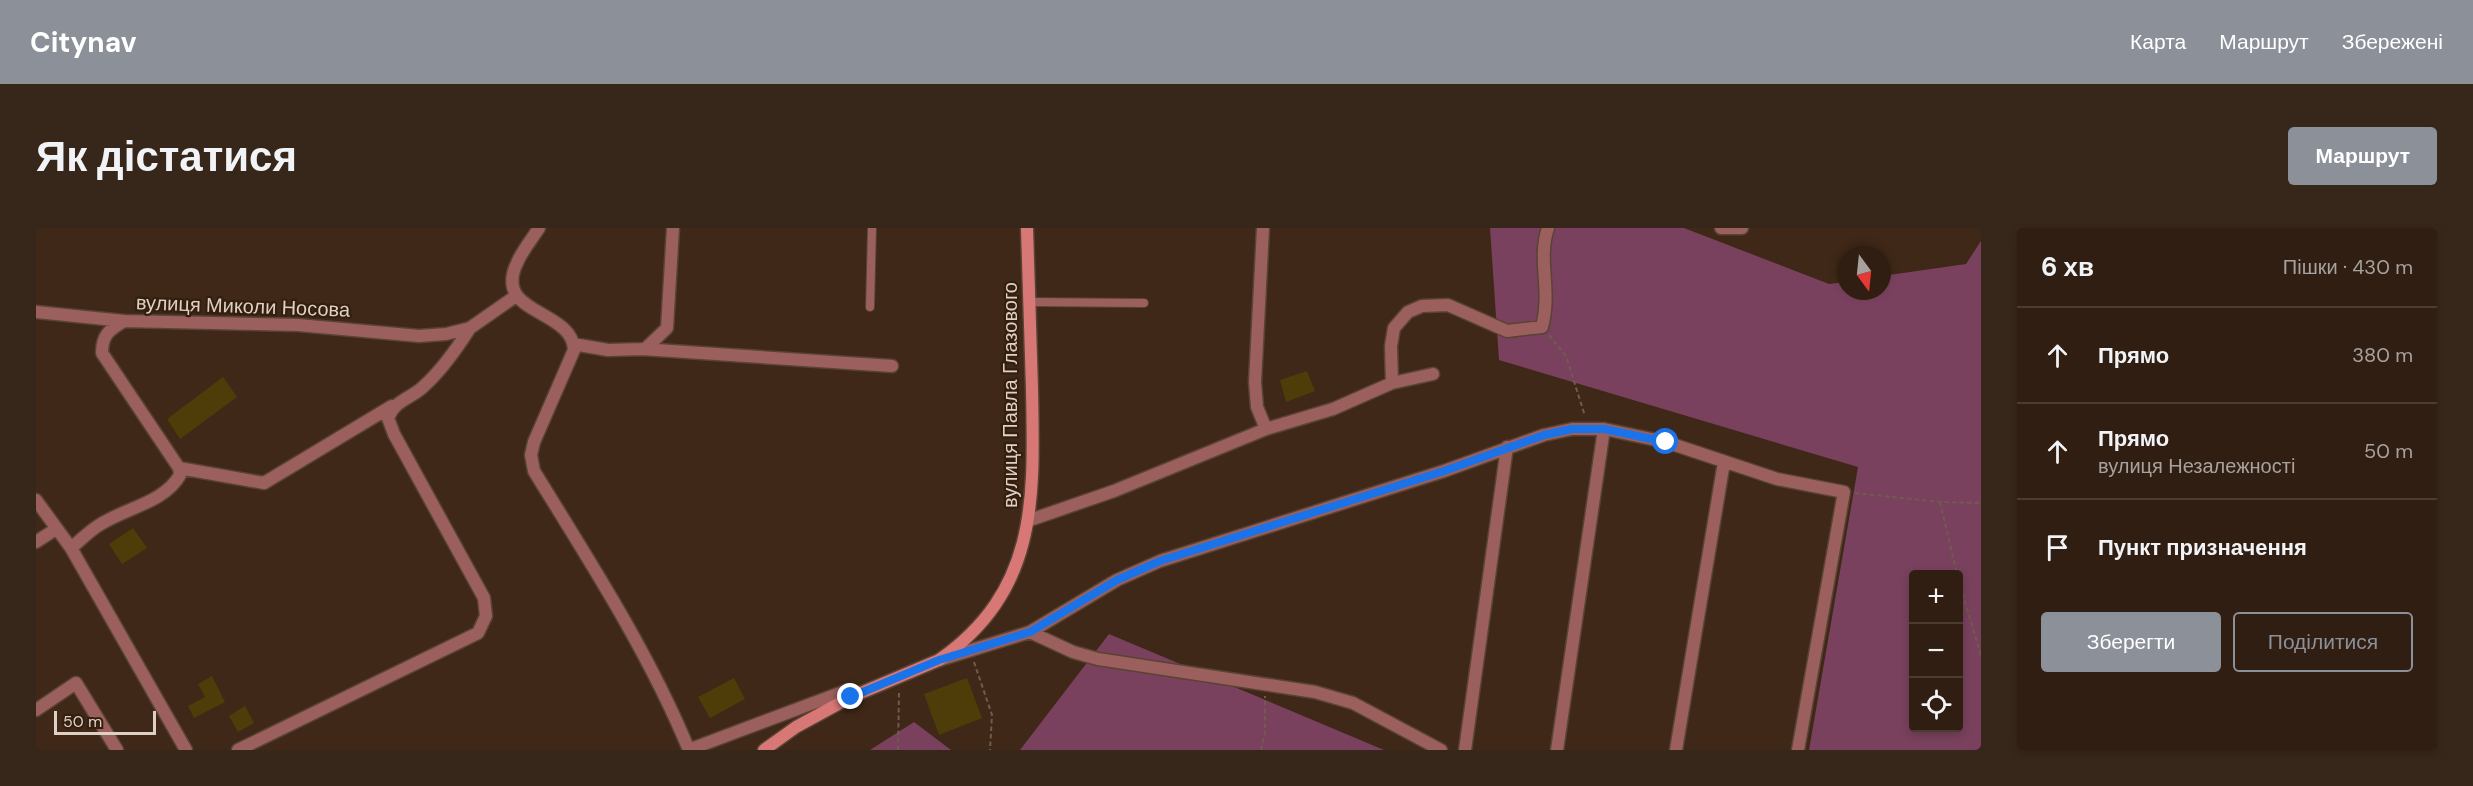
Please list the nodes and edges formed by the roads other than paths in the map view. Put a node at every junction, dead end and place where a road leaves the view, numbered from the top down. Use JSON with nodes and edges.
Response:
{"nodes":[{"id":1,"x":539,"y":228,"type":"edge"},
{"id":2,"x":673,"y":228,"type":"edge"},
{"id":3,"x":872,"y":228,"type":"edge"},
{"id":4,"x":1027,"y":228,"type":"edge"},
{"id":5,"x":1263,"y":228,"type":"edge"},
{"id":6,"x":1548,"y":228,"type":"edge"},
{"id":7,"x":1721,"y":228,"type":"edge"},
{"id":8,"x":1742,"y":228,"type":"edge"},
{"id":9,"x":516,"y":296,"type":"junction"},
{"id":10,"x":1030,"y":302,"type":"junction"},
{"id":11,"x":1144,"y":303,"type":"dead end"},
{"id":12,"x":870,"y":307,"type":"dead end"},
{"id":13,"x":36,"y":312,"type":"edge"},
{"id":14,"x":124,"y":321,"type":"junction"},
{"id":15,"x":470,"y":328,"type":"junction"},
{"id":16,"x":573,"y":344,"type":"junction"},
{"id":17,"x":642,"y":349,"type":"junction"},
{"id":18,"x":892,"y":366,"type":"dead end"},
{"id":19,"x":1433,"y":374,"type":"dead end"},
{"id":20,"x":1392,"y":383,"type":"junction"},
{"id":21,"x":392,"y":406,"type":"junction"},
{"id":22,"x":1266,"y":429,"type":"junction"},
{"id":23,"x":1598,"y":429,"type":"junction"},
{"id":24,"x":1507,"y":447,"type":"junction"},
{"id":25,"x":1724,"y":462,"type":"junction"},
{"id":26,"x":179,"y":468,"type":"junction"},
{"id":27,"x":36,"y":500,"type":"edge"},
{"id":28,"x":1030,"y":520,"type":"junction"},
{"id":29,"x":56,"y":529,"type":"junction"},
{"id":30,"x":36,"y":542,"type":"edge"},
{"id":31,"x":71,"y":548,"type":"junction"},
{"id":32,"x":1030,"y":632,"type":"junction"},
{"id":33,"x":939,"y":660,"type":"junction"},
{"id":34,"x":848,"y":690,"type":"dead end"},
{"id":35,"x":36,"y":710,"type":"edge"},
{"id":36,"x":117,"y":750,"type":"edge"},
{"id":37,"x":186,"y":750,"type":"edge"},
{"id":38,"x":238,"y":750,"type":"edge"},
{"id":39,"x":689,"y":750,"type":"edge"},
{"id":40,"x":764,"y":750,"type":"edge"},
{"id":41,"x":1441,"y":750,"type":"edge"},
{"id":42,"x":1465,"y":750,"type":"edge"},
{"id":43,"x":1557,"y":750,"type":"edge"},
{"id":44,"x":1676,"y":750,"type":"edge"},
{"id":45,"x":1798,"y":750,"type":"edge"}],
"edges":[{"from":1,"to":9,"type":"street"},
{"from":2,"to":17,"type":"street"},
{"from":3,"to":12,"type":"lane"},
{"from":4,"to":10,"type":"main road","name":"вулиця Павла Глазового"},
{"from":5,"to":22,"type":"street"},
{"from":6,"to":20,"type":"street"},
{"from":7,"to":8,"type":"street"},
{"from":9,"to":15,"type":"street","name":"вулиця Миколи Носова"},
{"from":9,"to":16,"type":"street"},
{"from":10,"to":11,"type":"lane"},
{"from":10,"to":28,"type":"main road","name":"вулиця Павла Глазового"},
{"from":13,"to":14,"type":"street"},
{"from":14,"to":15,"type":"street","name":"вулиця Миколи Носова"},
{"from":14,"to":26,"type":"street","name":"вулиця Миколи Носова"},
{"from":15,"to":21,"type":"street"},
{"from":16,"to":17,"type":"street"},
{"from":16,"to":39,"type":"street"},
{"from":17,"to":18,"type":"street"},
{"from":19,"to":20,"type":"street"},
{"from":20,"to":22,"type":"street"},
{"from":21,"to":26,"type":"street"},
{"from":21,"to":38,"type":"street"},
{"from":22,"to":28,"type":"street"},
{"from":23,"to":24,"type":"street"},
{"from":23,"to":25,"type":"street"},
{"from":23,"to":43,"type":"street"},
{"from":24,"to":32,"type":"street"},
{"from":24,"to":42,"type":"street"},
{"from":25,"to":44,"type":"street"},
{"from":25,"to":45,"type":"street"},
{"from":26,"to":31,"type":"street"},
{"from":27,"to":29,"type":"street"},
{"from":28,"to":33,"type":"main road","name":"вулиця Павла Глазового"},
{"from":29,"to":30,"type":"street"},
{"from":29,"to":31,"type":"street"},
{"from":31,"to":37,"type":"street"},
{"from":32,"to":33,"type":"street"},
{"from":32,"to":41,"type":"street"},
{"from":33,"to":40,"type":"main road","name":"вулиця Павла Глазового"},
{"from":34,"to":39,"type":"street"},
{"from":35,"to":36,"type":"street"}]}
